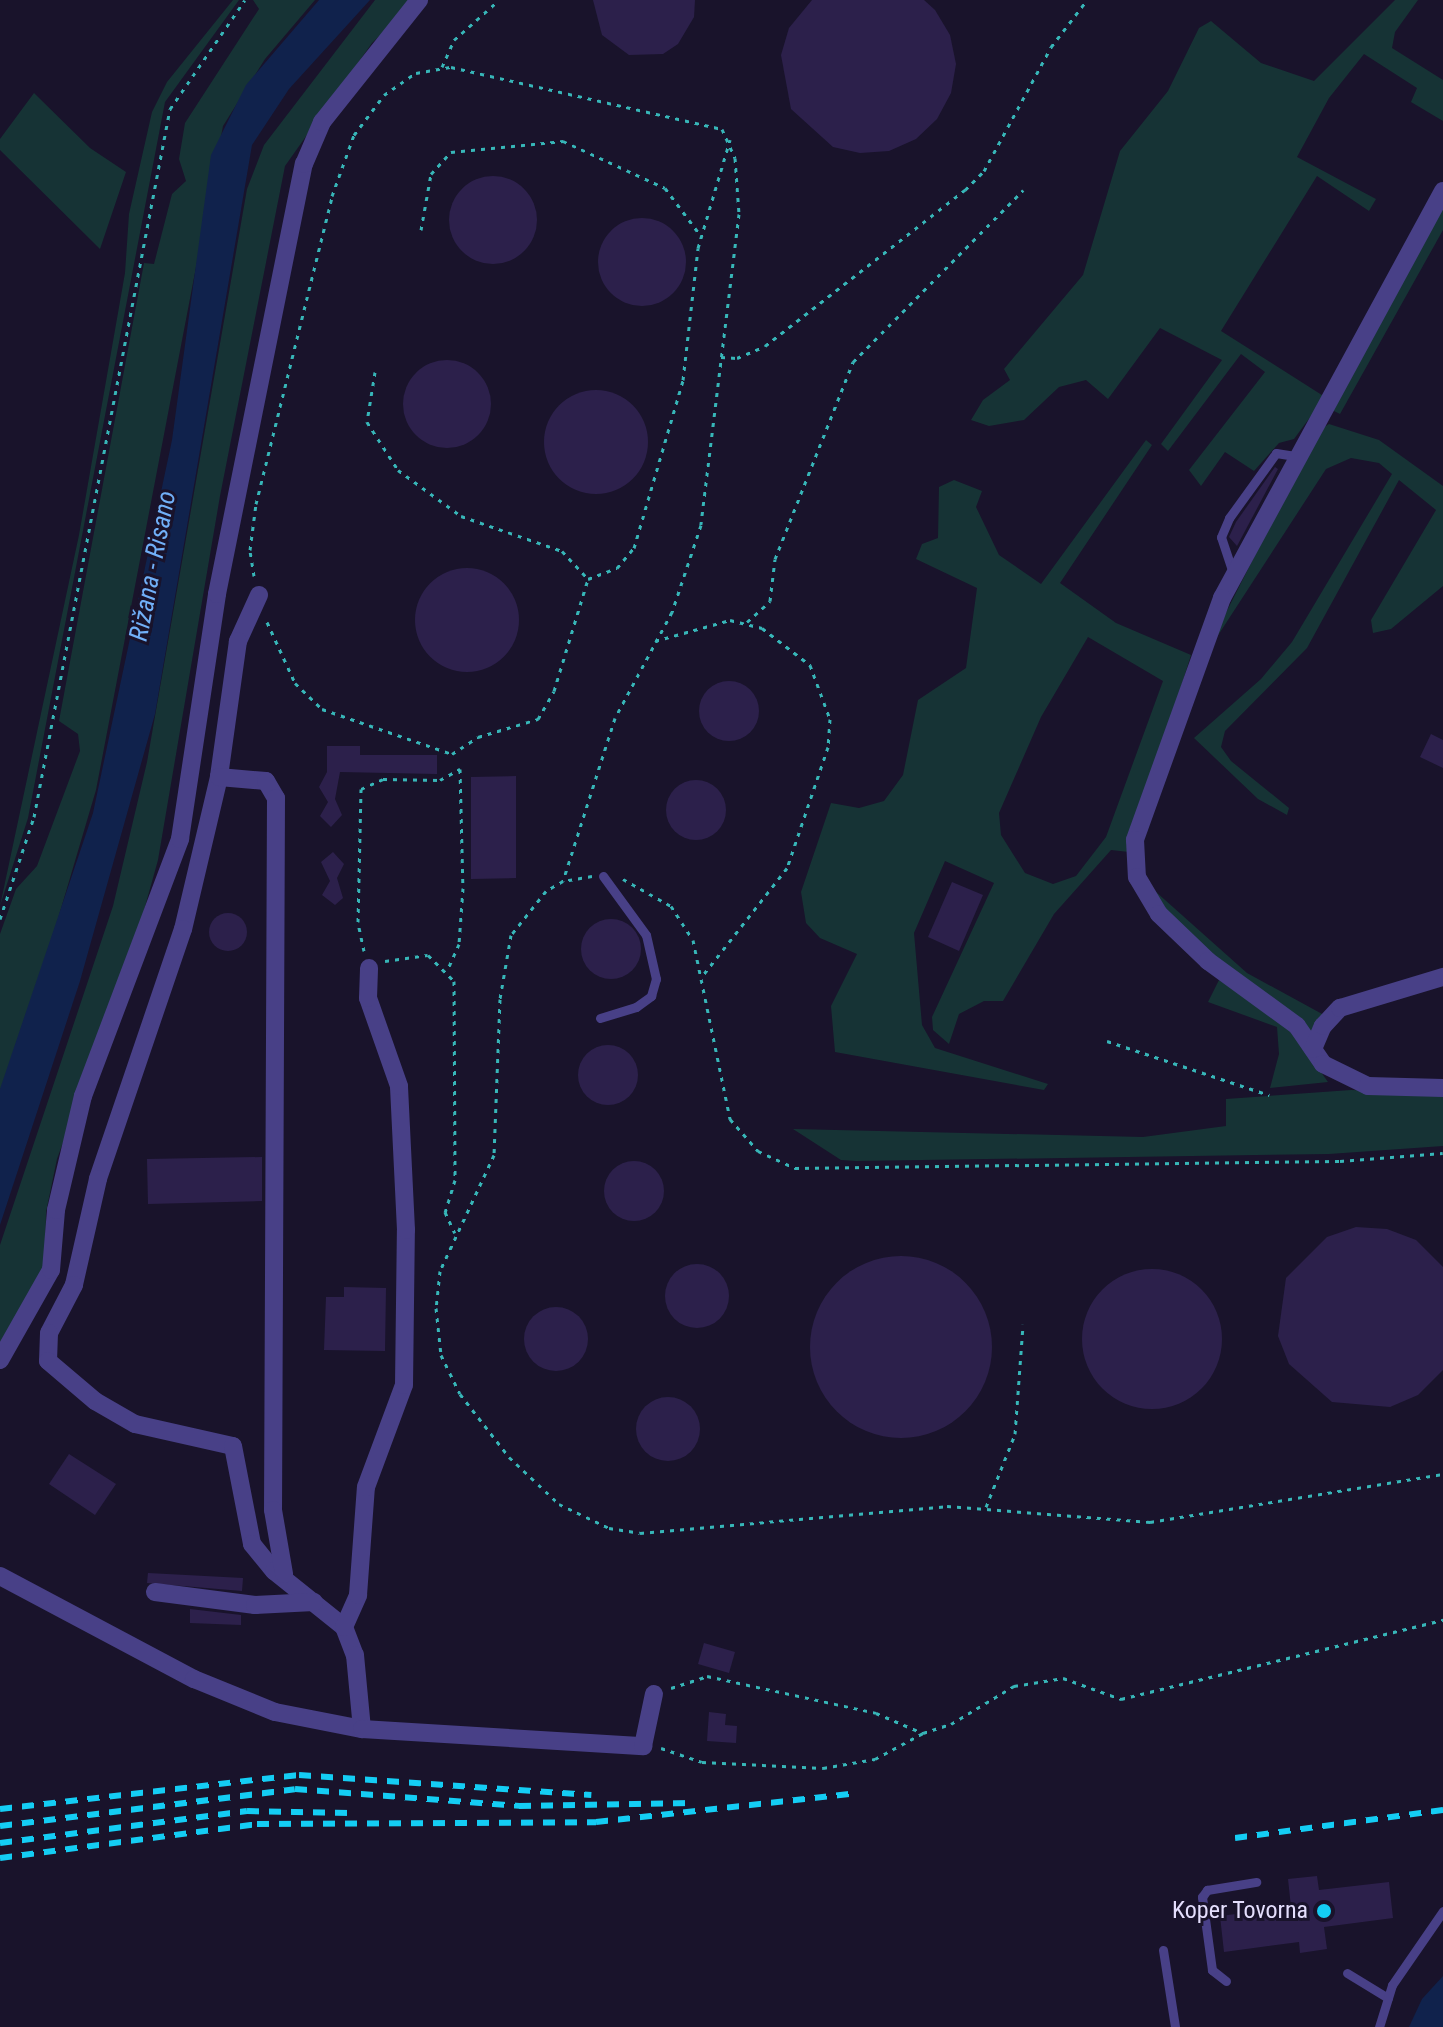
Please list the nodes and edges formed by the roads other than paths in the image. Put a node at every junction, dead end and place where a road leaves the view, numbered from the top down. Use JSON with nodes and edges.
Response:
{"nodes":[{"id":1,"x":419,"y":0,"type":"edge"},
{"id":2,"x":1443,"y":191,"type":"edge"},
{"id":3,"x":1300,"y":457,"type":"junction"},
{"id":4,"x":1234,"y":577,"type":"junction"},
{"id":5,"x":259,"y":595,"type":"road end"},
{"id":6,"x":219,"y":777,"type":"junction"},
{"id":7,"x":603,"y":876,"type":"road end"},
{"id":8,"x":369,"y":968,"type":"road end"},
{"id":9,"x":1443,"y":977,"type":"edge"},
{"id":10,"x":600,"y":1018,"type":"dead end"},
{"id":11,"x":1313,"y":1049,"type":"junction"},
{"id":12,"x":1443,"y":1088,"type":"edge"},
{"id":13,"x":0,"y":1360,"type":"edge"},
{"id":14,"x":284,"y":1574,"type":"junction"},
{"id":15,"x":0,"y":1576,"type":"edge"},
{"id":16,"x":155,"y":1592,"type":"dead end"},
{"id":17,"x":303,"y":1599,"type":"junction"},
{"id":18,"x":344,"y":1627,"type":"junction"},
{"id":19,"x":654,"y":1694,"type":"road end"},
{"id":20,"x":362,"y":1729,"type":"junction"},
{"id":21,"x":1256,"y":1882,"type":"dead end"},
{"id":22,"x":1443,"y":1911,"type":"edge"},
{"id":23,"x":1163,"y":1950,"type":"dead end"},
{"id":24,"x":1347,"y":1973,"type":"dead end"},
{"id":25,"x":1226,"y":1981,"type":"dead end"},
{"id":26,"x":1388,"y":1998,"type":"junction"},
{"id":27,"x":1175,"y":2027,"type":"edge"},
{"id":28,"x":1379,"y":2027,"type":"edge"}],
"edges":[{"from":1,"to":13,"type":"street"},
{"from":2,"to":3,"type":"street"},
{"from":3,"to":4,"type":"street"},
{"from":3,"to":4,"type":"lane"},
{"from":4,"to":11,"type":"street"},
{"from":5,"to":6,"type":"street"},
{"from":6,"to":14,"type":"street"},
{"from":6,"to":14,"type":"street"},
{"from":7,"to":10,"type":"lane"},
{"from":8,"to":18,"type":"street"},
{"from":9,"to":11,"type":"street"},
{"from":11,"to":12,"type":"street"},
{"from":14,"to":17,"type":"street"},
{"from":15,"to":20,"type":"street"},
{"from":16,"to":17,"type":"street"},
{"from":17,"to":18,"type":"street"},
{"from":18,"to":20,"type":"street"},
{"from":19,"to":20,"type":"street"},
{"from":21,"to":25,"type":"lane"},
{"from":22,"to":26,"type":"lane"},
{"from":23,"to":27,"type":"lane"},
{"from":24,"to":26,"type":"lane"},
{"from":26,"to":28,"type":"lane"}]}
